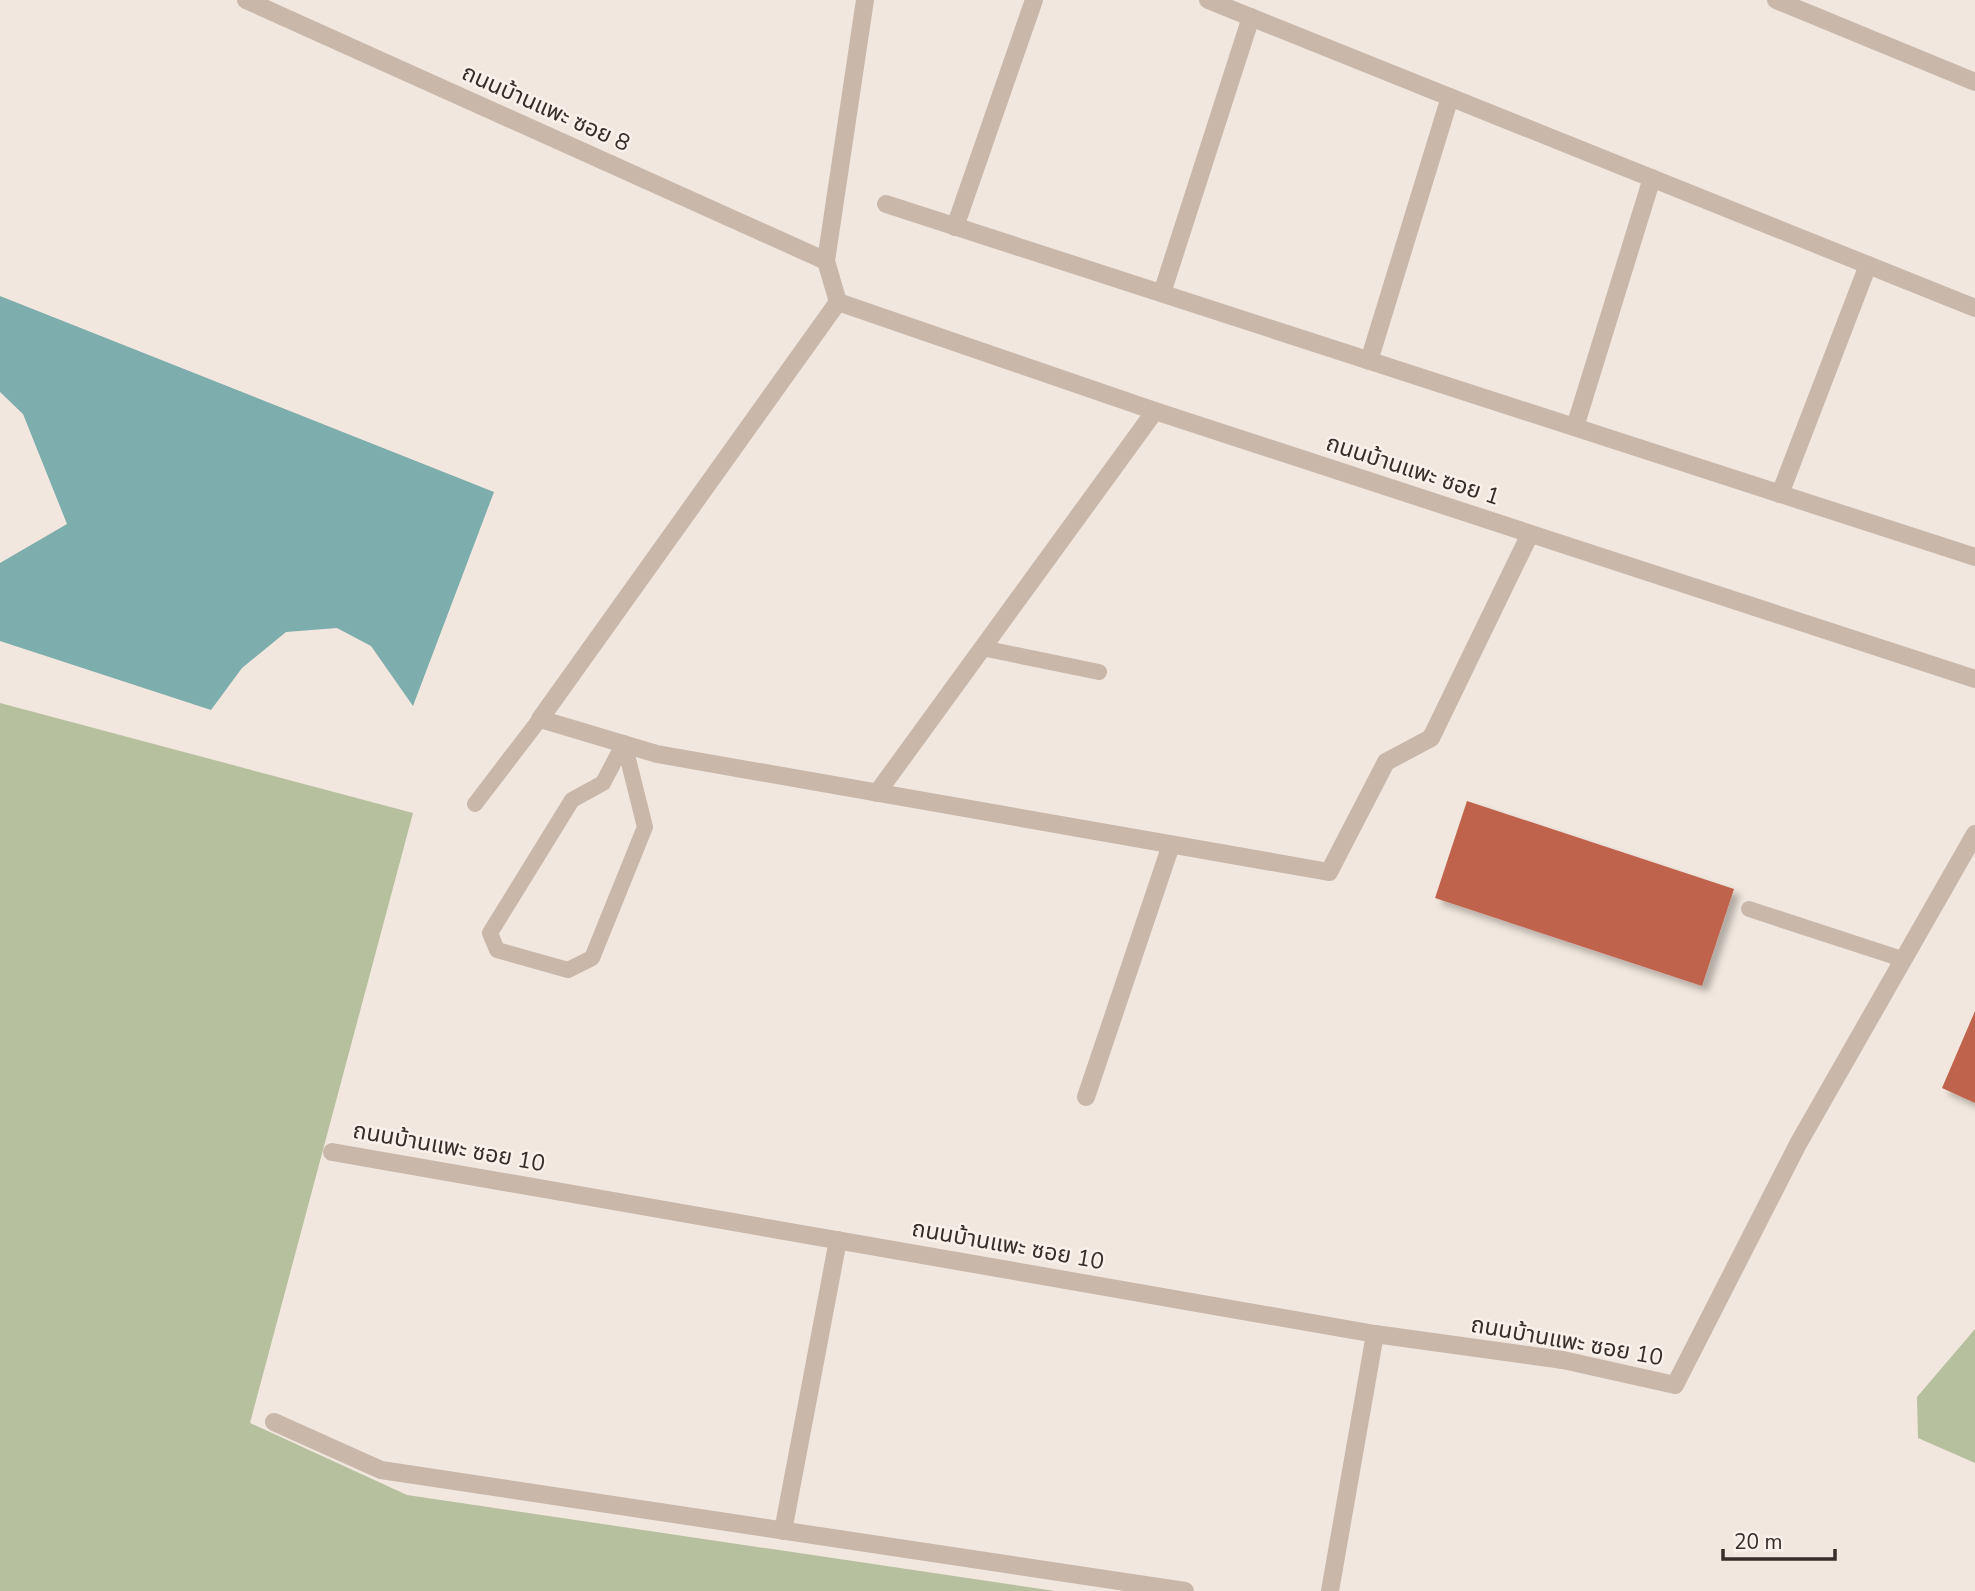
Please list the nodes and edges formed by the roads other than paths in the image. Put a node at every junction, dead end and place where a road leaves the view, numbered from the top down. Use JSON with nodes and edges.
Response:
{"nodes":[{"id":1,"x":246,"y":0,"type":"edge"},
{"id":2,"x":865,"y":0,"type":"edge"},
{"id":3,"x":1034,"y":0,"type":"edge"},
{"id":4,"x":1208,"y":0,"type":"edge"},
{"id":5,"x":1776,"y":0,"type":"edge"},
{"id":6,"x":1251,"y":17,"type":"junction"},
{"id":7,"x":1975,"y":82,"type":"edge"},
{"id":8,"x":1450,"y":97,"type":"junction"},
{"id":9,"x":1652,"y":178,"type":"junction"},
{"id":10,"x":886,"y":204,"type":"dead end"},
{"id":11,"x":955,"y":227,"type":"junction"},
{"id":12,"x":826,"y":261,"type":"junction"},
{"id":13,"x":1868,"y":264,"type":"junction"},
{"id":14,"x":1162,"y":293,"type":"junction"},
{"id":15,"x":838,"y":302,"type":"junction"},
{"id":16,"x":1975,"y":308,"type":"edge"},
{"id":17,"x":1369,"y":361,"type":"junction"},
{"id":18,"x":1155,"y":411,"type":"junction"},
{"id":19,"x":1575,"y":428,"type":"junction"},
{"id":20,"x":1780,"y":494,"type":"junction"},
{"id":21,"x":1530,"y":534,"type":"junction"},
{"id":22,"x":1975,"y":557,"type":"edge"},
{"id":23,"x":982,"y":648,"type":"junction"},
{"id":24,"x":1099,"y":672,"type":"dead end"},
{"id":25,"x":1975,"y":679,"type":"edge"},
{"id":26,"x":540,"y":719,"type":"junction"},
{"id":27,"x":624,"y":743,"type":"junction"},
{"id":28,"x":877,"y":793,"type":"junction"},
{"id":29,"x":475,"y":804,"type":"dead end"},
{"id":30,"x":1975,"y":834,"type":"edge"},
{"id":31,"x":1171,"y":845,"type":"junction"},
{"id":32,"x":1749,"y":909,"type":"dead end"},
{"id":33,"x":1902,"y":958,"type":"junction"},
{"id":34,"x":1086,"y":1097,"type":"dead end"},
{"id":35,"x":332,"y":1152,"type":"dead end"},
{"id":36,"x":838,"y":1240,"type":"junction"},
{"id":37,"x":1375,"y":1334,"type":"junction"},
{"id":38,"x":274,"y":1422,"type":"dead end"},
{"id":39,"x":783,"y":1531,"type":"junction"},
{"id":40,"x":1185,"y":1591,"type":"edge"},
{"id":41,"x":1330,"y":1591,"type":"edge"}],
"edges":[{"from":1,"to":12,"type":"street","name":"ถนนบ้านแพะ ซอย 8"},
{"from":2,"to":12,"type":"street"},
{"from":3,"to":11,"type":"street"},
{"from":4,"to":6,"type":"street"},
{"from":5,"to":7,"type":"street"},
{"from":6,"to":8,"type":"street"},
{"from":6,"to":14,"type":"street"},
{"from":8,"to":9,"type":"street"},
{"from":8,"to":17,"type":"street"},
{"from":9,"to":13,"type":"street"},
{"from":9,"to":19,"type":"street"},
{"from":10,"to":11,"type":"street"},
{"from":11,"to":14,"type":"street"},
{"from":12,"to":15,"type":"street"},
{"from":13,"to":16,"type":"street"},
{"from":13,"to":20,"type":"street"},
{"from":14,"to":17,"type":"street"},
{"from":15,"to":18,"type":"street","name":"ถนนบ้านแพะ ซอย 1"},
{"from":15,"to":26,"type":"street"},
{"from":17,"to":19,"type":"street"},
{"from":18,"to":21,"type":"street","name":"ถนนบ้านแพะ ซอย 1"},
{"from":18,"to":23,"type":"street"},
{"from":19,"to":20,"type":"street"},
{"from":20,"to":22,"type":"street"},
{"from":21,"to":25,"type":"street","name":"ถนนบ้านแพะ ซอย 1"},
{"from":21,"to":31,"type":"street"},
{"from":23,"to":24,"type":"lane"},
{"from":23,"to":28,"type":"street"},
{"from":26,"to":27,"type":"street"},
{"from":26,"to":29,"type":"lane"},
{"from":27,"to":27,"type":"lane"},
{"from":27,"to":28,"type":"street"},
{"from":28,"to":31,"type":"street"},
{"from":30,"to":33,"type":"street"},
{"from":31,"to":34,"type":"street"},
{"from":32,"to":33,"type":"lane"},
{"from":33,"to":37,"type":"street","name":"ถนนบ้านแพะ ซอย 10"},
{"from":35,"to":36,"type":"street","name":"ถนนบ้านแพะ ซอย 10"},
{"from":36,"to":37,"type":"street","name":"ถนนบ้านแพะ ซอย 10"},
{"from":36,"to":39,"type":"street"},
{"from":37,"to":41,"type":"street"},
{"from":38,"to":39,"type":"street"},
{"from":39,"to":40,"type":"street"}]}
